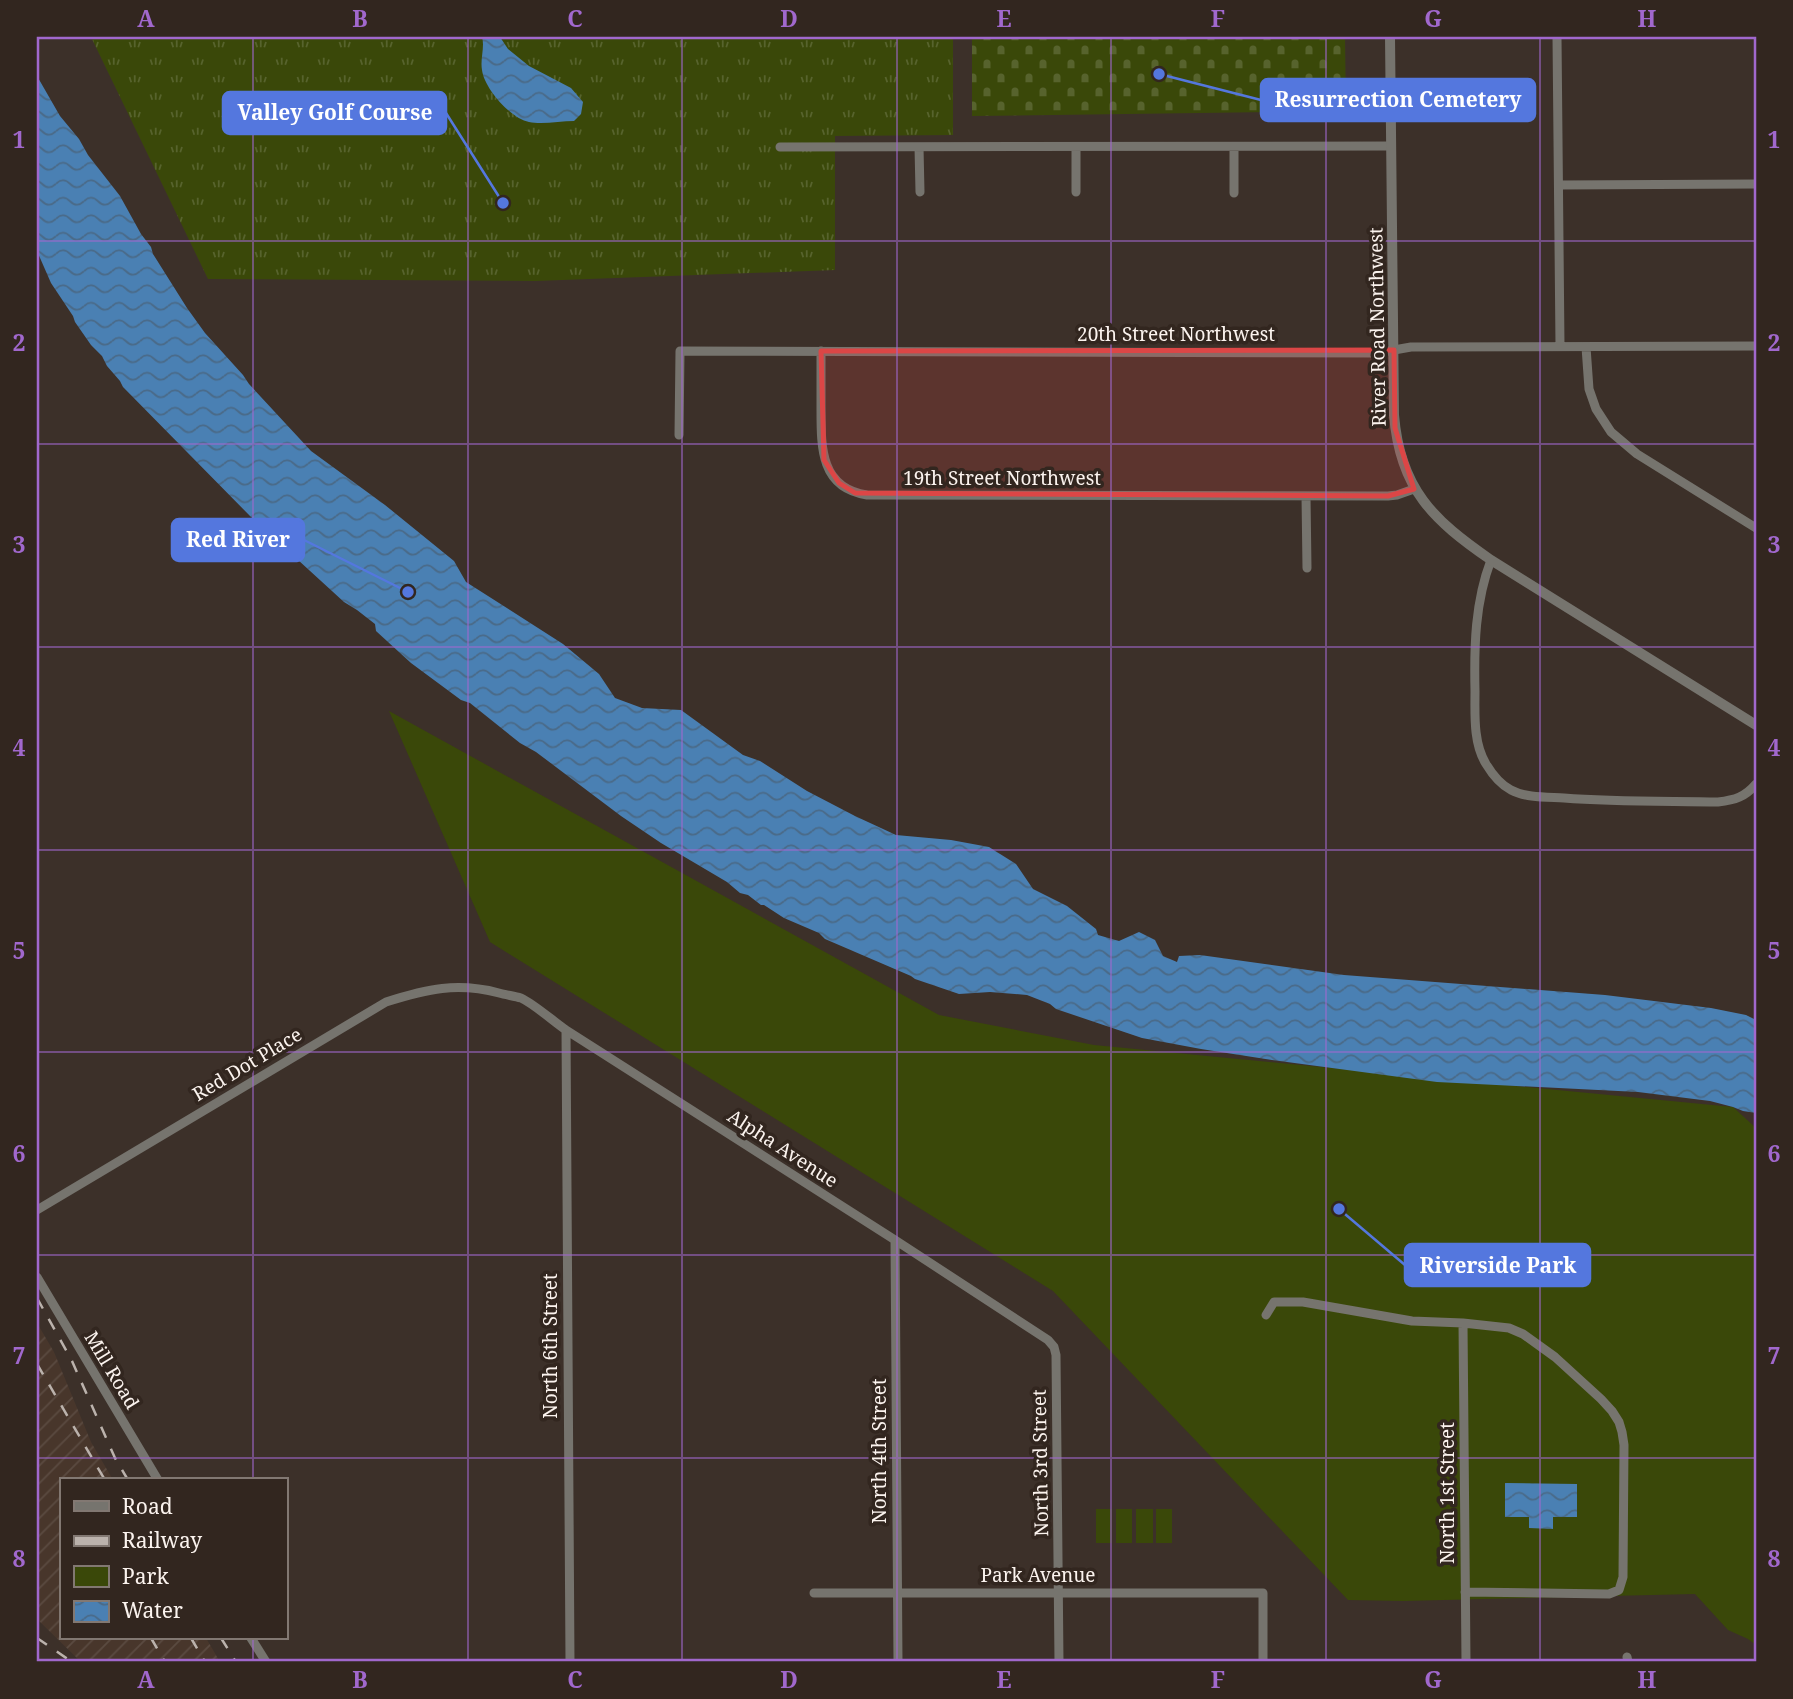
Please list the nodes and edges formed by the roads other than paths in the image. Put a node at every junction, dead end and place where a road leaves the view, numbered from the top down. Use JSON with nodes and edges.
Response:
{"nodes":[{"id":1,"x":1390,"y":37,"type":"edge"},
{"id":2,"x":1557,"y":37,"type":"edge"},
{"id":3,"x":780,"y":146,"type":"dead end"},
{"id":4,"x":1391,"y":146,"type":"junction"},
{"id":5,"x":919,"y":147,"type":"junction"},
{"id":6,"x":1234,"y":147,"type":"junction"},
{"id":7,"x":1076,"y":148,"type":"junction"},
{"id":8,"x":1756,"y":184,"type":"edge"},
{"id":9,"x":1559,"y":185,"type":"junction"},
{"id":10,"x":920,"y":192,"type":"dead end"},
{"id":11,"x":1076,"y":192,"type":"dead end"},
{"id":12,"x":1234,"y":193,"type":"dead end"},
{"id":13,"x":1560,"y":346,"type":"junction"},
{"id":14,"x":1756,"y":346,"type":"edge"},
{"id":15,"x":1586,"y":347,"type":"junction"},
{"id":16,"x":1394,"y":350,"type":"junction"},
{"id":17,"x":821,"y":351,"type":"junction"},
{"id":18,"x":680,"y":435,"type":"dead end"},
{"id":19,"x":1414,"y":489,"type":"junction"},
{"id":20,"x":1306,"y":496,"type":"junction"},
{"id":21,"x":1756,"y":528,"type":"edge"},
{"id":22,"x":1491,"y":560,"type":"junction"},
{"id":23,"x":1307,"y":568,"type":"dead end"},
{"id":24,"x":1756,"y":725,"type":"edge"},
{"id":25,"x":1756,"y":784,"type":"edge"},
{"id":26,"x":488,"y":990,"type":"joint"},
{"id":27,"x":566,"y":1030,"type":"junction"},
{"id":28,"x":37,"y":1210,"type":"edge"},
{"id":29,"x":895,"y":1240,"type":"junction"},
{"id":30,"x":37,"y":1277,"type":"edge"},
{"id":31,"x":1266,"y":1315,"type":"dead end"},
{"id":32,"x":1463,"y":1323,"type":"junction"},
{"id":33,"x":1054,"y":1347,"type":"joint"},
{"id":34,"x":157,"y":1478,"type":"edge"},
{"id":35,"x":1059,"y":1592,"type":"junction"},
{"id":36,"x":1465,"y":1592,"type":"junction"},
{"id":37,"x":814,"y":1593,"type":"dead end"},
{"id":38,"x":898,"y":1593,"type":"junction"},
{"id":39,"x":252,"y":1640,"type":"edge"},
{"id":40,"x":266,"y":1662,"type":"edge"},
{"id":41,"x":570,"y":1662,"type":"edge"},
{"id":42,"x":898,"y":1662,"type":"edge"},
{"id":43,"x":1059,"y":1662,"type":"edge"},
{"id":44,"x":1263,"y":1662,"type":"edge"},
{"id":45,"x":1466,"y":1662,"type":"edge"}],
"edges":[{"from":1,"to":4,"type":"street","name":"River Road Northwest"},
{"from":2,"to":9,"type":"street"},
{"from":3,"to":5,"type":"street"},
{"from":4,"to":6,"type":"street"},
{"from":4,"to":16,"type":"street","name":"River Road Northwest"},
{"from":5,"to":7,"type":"street"},
{"from":5,"to":10,"type":"street"},
{"from":6,"to":7,"type":"street"},
{"from":6,"to":12,"type":"street"},
{"from":7,"to":11,"type":"street"},
{"from":8,"to":9,"type":"street"},
{"from":9,"to":13,"type":"street"},
{"from":13,"to":15,"type":"street","name":"20th Street Northwest"},
{"from":13,"to":16,"type":"street","name":"20th Street Northwest"},
{"from":14,"to":15,"type":"street","name":"20th Street Northwest"},
{"from":15,"to":21,"type":"street"},
{"from":16,"to":17,"type":"street","name":"20th Street Northwest"},
{"from":16,"to":19,"type":"street","name":"River Road Northwest"},
{"from":17,"to":18,"type":"street","name":"20th Street Northwest"},
{"from":17,"to":20,"type":"street","name":"19th Street Northwest"},
{"from":19,"to":20,"type":"street","name":"19th Street Northwest"},
{"from":19,"to":22,"type":"street","name":"River Road Northwest"},
{"from":20,"to":23,"type":"street"},
{"from":22,"to":24,"type":"street","name":"River Road Northwest"},
{"from":22,"to":25,"type":"street"},
{"from":26,"to":27,"type":"street","name":"Alpha Avenue"},
{"from":26,"to":28,"type":"street","name":"Red Dot Place"},
{"from":27,"to":29,"type":"street","name":"Alpha Avenue"},
{"from":27,"to":41,"type":"street","name":"North 6th Street"},
{"from":29,"to":33,"type":"street","name":"Alpha Avenue"},
{"from":29,"to":38,"type":"street","name":"North 4th Street"},
{"from":30,"to":34,"type":"street","name":"Mill Road"},
{"from":31,"to":32,"type":"street"},
{"from":32,"to":36,"type":"street","name":"North 1st Street"},
{"from":32,"to":36,"type":"street"},
{"from":33,"to":35,"type":"street","name":"North 3rd Street"},
{"from":35,"to":38,"type":"street","name":"Park Avenue"},
{"from":35,"to":43,"type":"street","name":"North 3rd Street"},
{"from":35,"to":44,"type":"street","name":"Park Avenue"},
{"from":36,"to":45,"type":"street","name":"North 1st Street"},
{"from":37,"to":38,"type":"street","name":"Park Avenue"},
{"from":38,"to":42,"type":"street","name":"North 4th Street"},
{"from":39,"to":40,"type":"street"}]}
